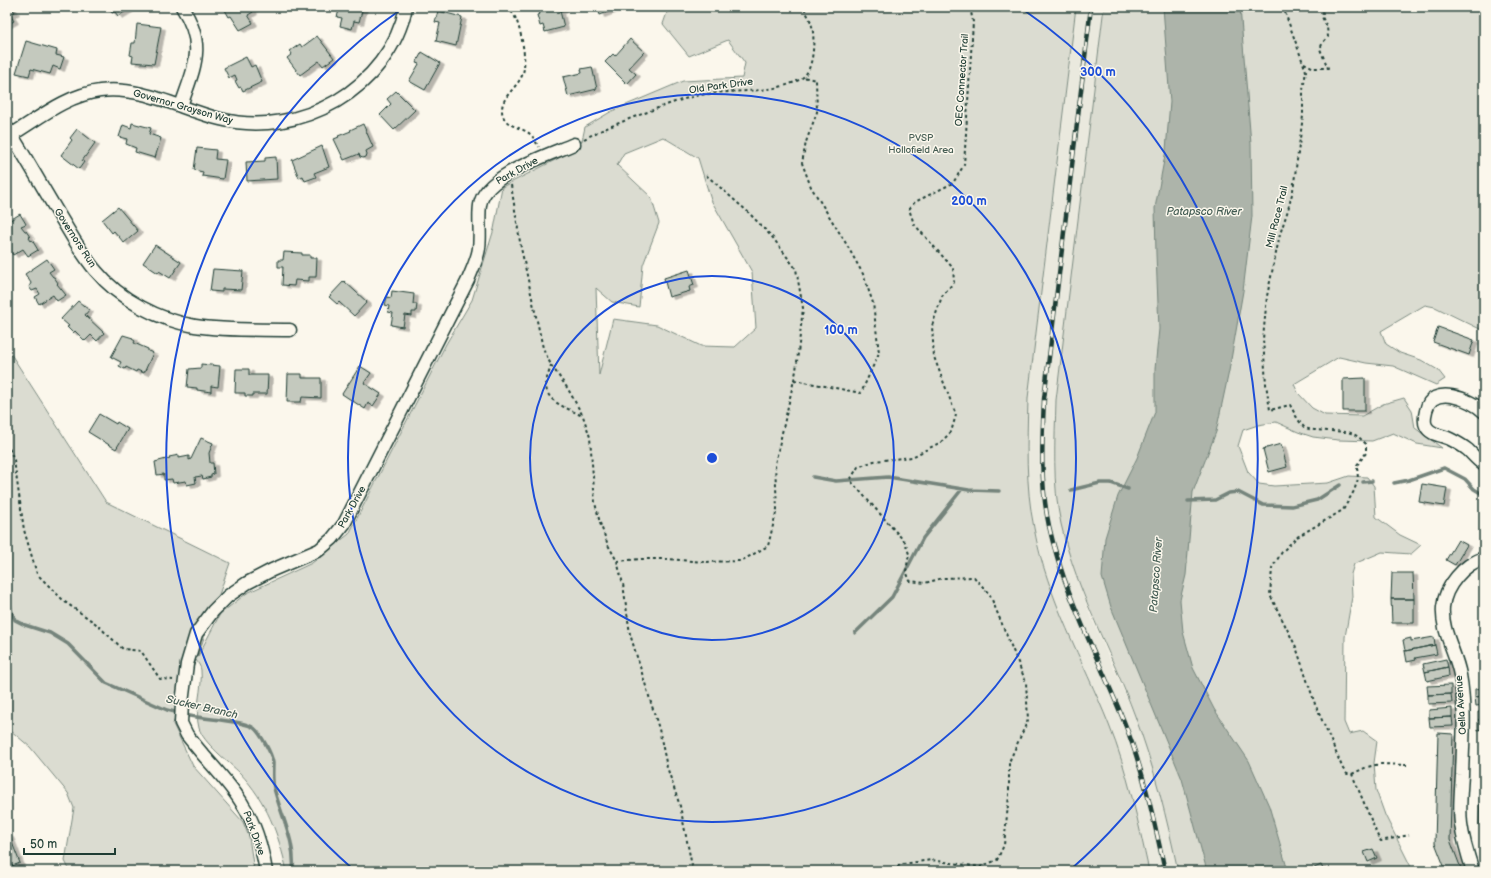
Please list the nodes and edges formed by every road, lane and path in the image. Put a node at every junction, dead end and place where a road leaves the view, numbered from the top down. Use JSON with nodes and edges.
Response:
{"nodes":[{"id":1,"x":182,"y":7,"type":"edge"},
{"id":2,"x":406,"y":7,"type":"edge"},
{"id":3,"x":507,"y":7,"type":"edge"},
{"id":4,"x":804,"y":7,"type":"edge"},
{"id":5,"x":970,"y":7,"type":"edge"},
{"id":6,"x":1283,"y":7,"type":"edge"},
{"id":7,"x":1324,"y":7,"type":"edge"},
{"id":8,"x":1304,"y":62,"type":"junction"},
{"id":9,"x":803,"y":78,"type":"junction"},
{"id":10,"x":181,"y":106,"type":"junction"},
{"id":11,"x":9,"y":131,"type":"edge"},
{"id":12,"x":574,"y":144,"type":"joint"},
{"id":13,"x":543,"y":157,"type":"junction"},
{"id":14,"x":508,"y":174,"type":"junction"},
{"id":15,"x":706,"y":175,"type":"dead end"},
{"id":16,"x":290,"y":330,"type":"dead end"},
{"id":17,"x":552,"y":365,"type":"junction"},
{"id":18,"x":794,"y":380,"type":"junction"},
{"id":19,"x":1484,"y":412,"type":"edge"},
{"id":20,"x":583,"y":416,"type":"junction"},
{"id":21,"x":7,"y":443,"type":"edge"},
{"id":22,"x":1484,"y":465,"type":"edge"},
{"id":23,"x":1484,"y":558,"type":"edge"},
{"id":24,"x":617,"y":561,"type":"junction"},
{"id":25,"x":185,"y":680,"type":"junction"},
{"id":26,"x":1407,"y":765,"type":"dead end"},
{"id":27,"x":1352,"y":774,"type":"junction"},
{"id":28,"x":1409,"y":835,"type":"dead end"},
{"id":29,"x":266,"y":871,"type":"edge"},
{"id":30,"x":693,"y":871,"type":"edge"},
{"id":31,"x":886,"y":871,"type":"edge"},
{"id":32,"x":1473,"y":871,"type":"edge"}],
"edges":[{"from":1,"to":10,"type":"street"},
{"from":2,"to":10,"type":"street","name":"Governor Grayson Way"},
{"from":3,"to":13,"type":"path"},
{"from":4,"to":9,"type":"path"},
{"from":5,"to":31,"type":"path","name":"OEC Connector Trail"},
{"from":6,"to":8,"type":"path","name":"Mill Race Trail"},
{"from":7,"to":8,"type":"path"},
{"from":8,"to":27,"type":"path","name":"Mill Race Trail"},
{"from":9,"to":12,"type":"path","name":"Old Park Drive"},
{"from":9,"to":18,"type":"path"},
{"from":10,"to":11,"type":"street","name":"Governor Grayson Way"},
{"from":11,"to":16,"type":"street","name":"Governors Run"},
{"from":12,"to":13,"type":"street","name":"Park Drive"},
{"from":13,"to":14,"type":"street","name":"Park Drive"},
{"from":14,"to":17,"type":"path"},
{"from":14,"to":25,"type":"street","name":"Park Drive"},
{"from":15,"to":18,"type":"path"},
{"from":17,"to":20,"type":"path"},
{"from":17,"to":20,"type":"path"},
{"from":18,"to":24,"type":"path"},
{"from":19,"to":22,"type":"street"},
{"from":20,"to":24,"type":"path"},
{"from":21,"to":25,"type":"path"},
{"from":23,"to":32,"type":"street","name":"Oella Avenue"},
{"from":24,"to":30,"type":"path"},
{"from":25,"to":29,"type":"street","name":"Park Drive"},
{"from":26,"to":27,"type":"path"},
{"from":27,"to":28,"type":"path"}]}
